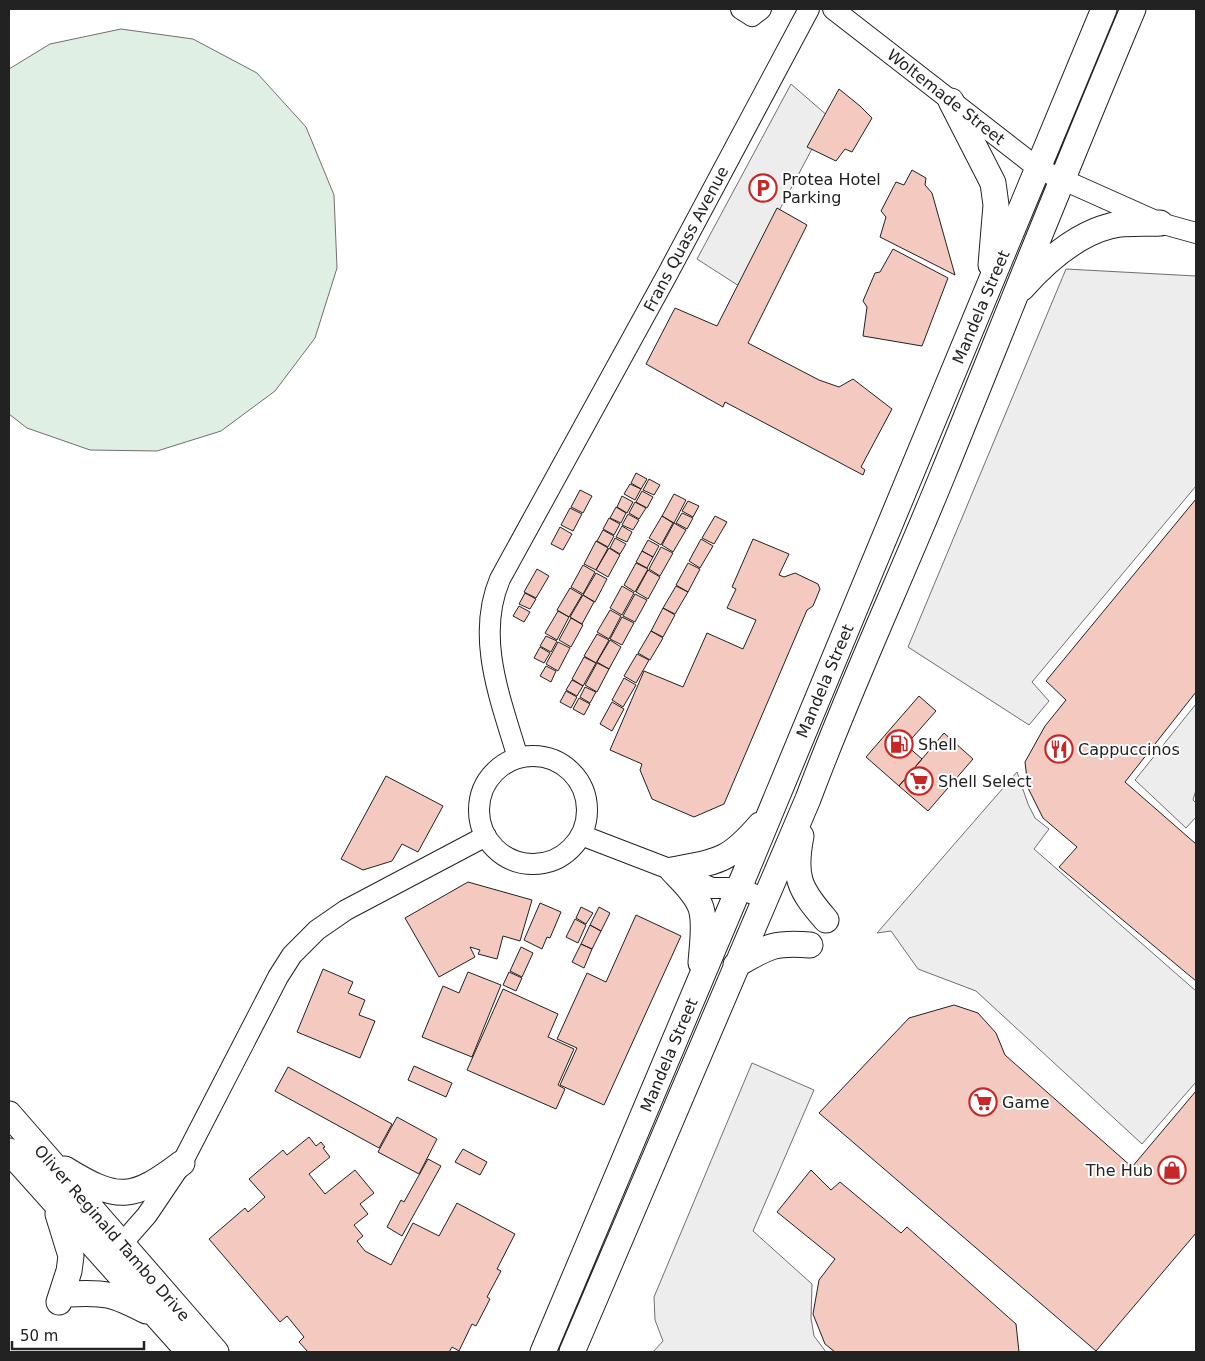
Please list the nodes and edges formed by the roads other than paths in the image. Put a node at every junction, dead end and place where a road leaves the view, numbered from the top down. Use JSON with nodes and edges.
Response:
{"nodes":[{"id":1,"x":741,"y":9,"type":"edge"},
{"id":2,"x":761,"y":9,"type":"edge"},
{"id":3,"x":809,"y":9,"type":"edge"},
{"id":4,"x":833,"y":9,"type":"edge"},
{"id":5,"x":1104,"y":9,"type":"edge"},
{"id":6,"x":1133,"y":9,"type":"edge"},
{"id":7,"x":951,"y":101,"type":"junction"},
{"id":8,"x":1039,"y":169,"type":"junction"},
{"id":9,"x":1061,"y":180,"type":"junction"},
{"id":10,"x":1160,"y":223,"type":"junction"},
{"id":11,"x":1196,"y":233,"type":"edge"},
{"id":12,"x":988,"y":290,"type":"junction"},
{"id":13,"x":1014,"y":298,"type":"junction"},
{"id":14,"x":518,"y":758,"type":"junction"},
{"id":15,"x":808,"y":799,"type":"junction"},
{"id":16,"x":771,"y":812,"type":"junction"},
{"id":17,"x":582,"y":835,"type":"junction"},
{"id":18,"x":486,"y":836,"type":"junction"},
{"id":19,"x":672,"y":870,"type":"junction"},
{"id":20,"x":735,"y":899,"type":"junction"},
{"id":21,"x":760,"y":910,"type":"junction"},
{"id":22,"x":826,"y":920,"type":"dead end"},
{"id":23,"x":810,"y":945,"type":"dead end"},
{"id":24,"x":736,"y":965,"type":"junction"},
{"id":25,"x":701,"y":978,"type":"junction"},
{"id":26,"x":9,"y":1114,"type":"edge"},
{"id":27,"x":9,"y":1151,"type":"edge"},
{"id":28,"x":44,"y":1155,"type":"junction"},
{"id":29,"x":182,"y":1163,"type":"junction"},
{"id":30,"x":55,"y":1203,"type":"junction"},
{"id":31,"x":114,"y":1253,"type":"junction"},
{"id":32,"x":161,"y":1319,"type":"junction"},
{"id":33,"x":544,"y":1346,"type":"edge"},
{"id":34,"x":189,"y":1352,"type":"edge"},
{"id":35,"x":216,"y":1352,"type":"edge"},
{"id":36,"x":572,"y":1352,"type":"edge"}],
"edges":[{"from":1,"to":2,"type":"street"},
{"from":3,"to":14,"type":"street","name":"Frans Quass Avenue"},
{"from":4,"to":7,"type":"street","name":"Woltemade Street"},
{"from":5,"to":8,"type":"main road","name":"Mandela Street"},
{"from":6,"to":9,"type":"main road","name":"Mandela Street"},
{"from":7,"to":8,"type":"street","name":"Woltemade Street"},
{"from":7,"to":12,"type":"main road"},
{"from":8,"to":9,"type":"street","name":"Woltemade Street"},
{"from":8,"to":12,"type":"main road","name":"Mandela Street"},
{"from":9,"to":10,"type":"street","name":"Woltemade Street"},
{"from":9,"to":13,"type":"main road","name":"Mandela Street"},
{"from":10,"to":11,"type":"street","name":"Woltemade Street"},
{"from":10,"to":13,"type":"main road"},
{"from":12,"to":16,"type":"main road","name":"Mandela Street"},
{"from":13,"to":15,"type":"main road","name":"Mandela Street"},
{"from":14,"to":17,"type":"street"},
{"from":14,"to":18,"type":"street"},
{"from":15,"to":21,"type":"main road","name":"Mandela Street"},
{"from":15,"to":22,"type":"main road"},
{"from":16,"to":19,"type":"main road"},
{"from":16,"to":20,"type":"main road","name":"Mandela Street"},
{"from":17,"to":18,"type":"street"},
{"from":17,"to":19,"type":"street"},
{"from":18,"to":29,"type":"street"},
{"from":19,"to":20,"type":"street"},
{"from":19,"to":25,"type":"main road"},
{"from":20,"to":21,"type":"street"},
{"from":20,"to":25,"type":"main road","name":"Mandela Street"},
{"from":21,"to":24,"type":"main road","name":"Mandela Street"},
{"from":23,"to":24,"type":"main road"},
{"from":24,"to":36,"type":"main road","name":"Mandela Street"},
{"from":25,"to":33,"type":"main road","name":"Mandela Street"},
{"from":26,"to":28,"type":"main road","name":"Oliver Reginald Tambo Drive"},
{"from":27,"to":30,"type":"main road","name":"Oliver Reginald Tambo Drive"},
{"from":28,"to":29,"type":"main road"},
{"from":28,"to":31,"type":"main road","name":"Oliver Reginald Tambo Drive"},
{"from":29,"to":31,"type":"street"},
{"from":30,"to":31,"type":"main road","name":"Oliver Reginald Tambo Drive"},
{"from":30,"to":32,"type":"main road"},
{"from":31,"to":32,"type":"main road","name":"Oliver Reginald Tambo Drive"},
{"from":31,"to":35,"type":"main road","name":"Oliver Reginald Tambo Drive"},
{"from":32,"to":34,"type":"main road","name":"Oliver Reginald Tambo Drive"}]}
